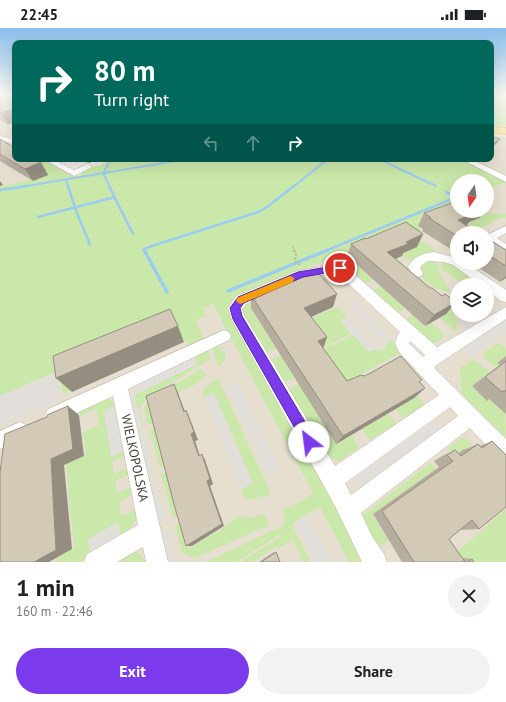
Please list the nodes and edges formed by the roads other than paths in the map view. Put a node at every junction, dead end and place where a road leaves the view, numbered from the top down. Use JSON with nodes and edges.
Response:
{"nodes":[{"id":1,"x":494,"y":126,"type":"edge"},
{"id":2,"x":506,"y":127,"type":"edge"},
{"id":3,"x":494,"y":129,"type":"edge"},
{"id":4,"x":506,"y":131,"type":"edge"},
{"id":5,"x":2,"y":140,"type":"edge"},
{"id":6,"x":12,"y":142,"type":"edge"},
{"id":7,"x":53,"y":162,"type":"edge"},
{"id":8,"x":471,"y":162,"type":"edge"},
{"id":9,"x":88,"y":167,"type":"dead end"},
{"id":10,"x":506,"y":179,"type":"edge"},
{"id":11,"x":506,"y":229,"type":"edge"},
{"id":12,"x":506,"y":249,"type":"edge"},
{"id":13,"x":450,"y":260,"type":"edge"},
{"id":14,"x":467,"y":270,"type":"edge"},
{"id":15,"x":417,"y":273,"type":"dead end"},
{"id":16,"x":506,"y":297,"type":"edge"},
{"id":17,"x":506,"y":312,"type":"edge"},
{"id":18,"x":411,"y":332,"type":"junction"},
{"id":19,"x":224,"y":336,"type":"dead end"},
{"id":20,"x":436,"y":356,"type":"junction"},
{"id":21,"x":427,"y":372,"type":"junction"},
{"id":22,"x":114,"y":388,"type":"junction"},
{"id":23,"x":452,"y":397,"type":"junction"},
{"id":24,"x":471,"y":417,"type":"junction"},
{"id":25,"x":0,"y":440,"type":"edge"},
{"id":26,"x":506,"y":452,"type":"edge"},
{"id":27,"x":332,"y":480,"type":"junction"},
{"id":28,"x":348,"y":510,"type":"junction"},
{"id":29,"x":150,"y":530,"type":"junction"},
{"id":30,"x":373,"y":559,"type":"edge"},
{"id":31,"x":95,"y":562,"type":"edge"},
{"id":32,"x":157,"y":562,"type":"edge"}],
"edges":[{"from":1,"to":2,"type":"main road"},
{"from":3,"to":4,"type":"main road"},
{"from":5,"to":6,"type":"street"},
{"from":7,"to":9,"type":"street"},
{"from":8,"to":10,"type":"street"},
{"from":11,"to":12,"type":"street"},
{"from":13,"to":15,"type":"street"},
{"from":14,"to":16,"type":"street"},
{"from":17,"to":20,"type":"street"},
{"from":18,"to":20,"type":"street"},
{"from":18,"to":21,"type":"street"},
{"from":18,"to":27,"type":"street"},
{"from":19,"to":22,"type":"street"},
{"from":20,"to":21,"type":"street"},
{"from":21,"to":23,"type":"street"},
{"from":22,"to":25,"type":"street"},
{"from":22,"to":29,"type":"street","name":"WIELKOPOLSKA"},
{"from":23,"to":24,"type":"street"},
{"from":23,"to":27,"type":"street"},
{"from":24,"to":26,"type":"street"},
{"from":24,"to":28,"type":"street"},
{"from":27,"to":28,"type":"street"},
{"from":28,"to":30,"type":"street"},
{"from":29,"to":31,"type":"street"},
{"from":29,"to":32,"type":"street","name":"WIELKOPOLSKA"}]}
